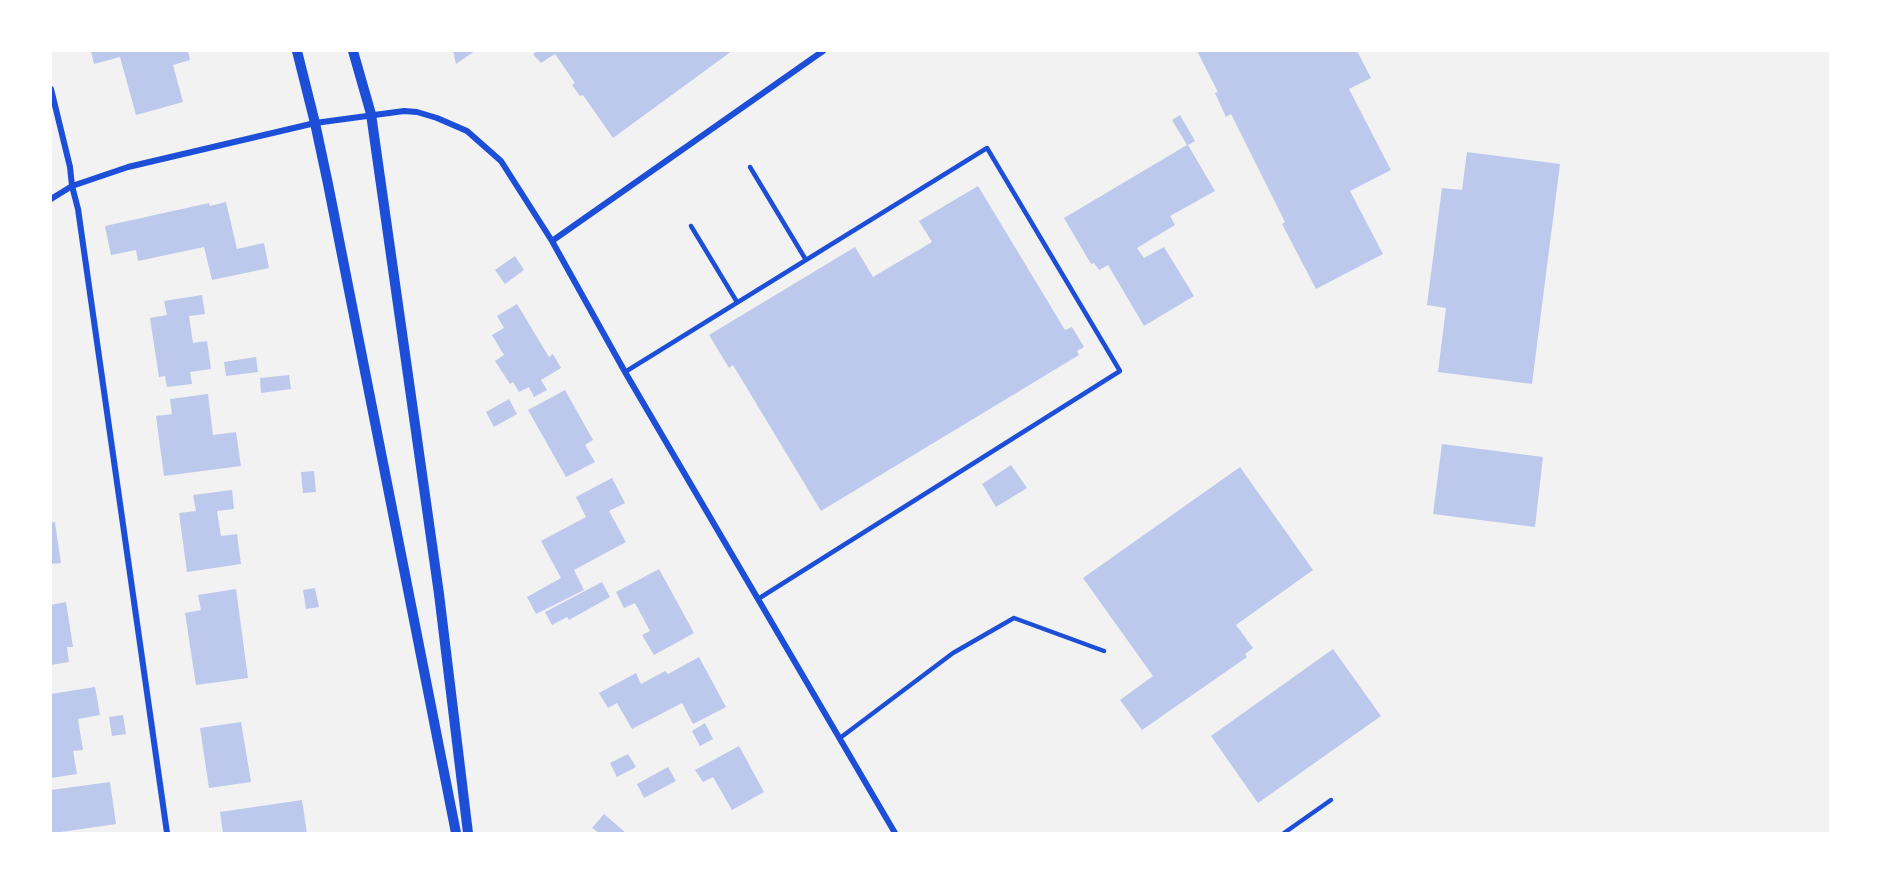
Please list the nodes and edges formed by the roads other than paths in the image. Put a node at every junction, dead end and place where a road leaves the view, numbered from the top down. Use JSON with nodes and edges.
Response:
{"nodes":[{"id":1,"x":297,"y":51,"type":"edge"},
{"id":2,"x":353,"y":51,"type":"edge"},
{"id":3,"x":823,"y":51,"type":"edge"},
{"id":4,"x":51,"y":89,"type":"edge"},
{"id":5,"x":371,"y":114,"type":"junction"},
{"id":6,"x":315,"y":123,"type":"junction"},
{"id":7,"x":750,"y":167,"type":"dead end"},
{"id":8,"x":72,"y":186,"type":"junction"},
{"id":9,"x":51,"y":199,"type":"edge"},
{"id":10,"x":691,"y":226,"type":"dead end"},
{"id":11,"x":552,"y":241,"type":"junction"},
{"id":12,"x":806,"y":260,"type":"junction"},
{"id":13,"x":737,"y":302,"type":"junction"},
{"id":14,"x":625,"y":372,"type":"junction"},
{"id":15,"x":758,"y":599,"type":"junction"},
{"id":16,"x":1104,"y":651,"type":"dead end"},
{"id":17,"x":840,"y":738,"type":"junction"},
{"id":18,"x":1331,"y":800,"type":"dead end"},
{"id":19,"x":167,"y":833,"type":"edge"},
{"id":20,"x":456,"y":833,"type":"edge"},
{"id":21,"x":468,"y":833,"type":"edge"},
{"id":22,"x":895,"y":833,"type":"edge"},
{"id":23,"x":1284,"y":833,"type":"edge"}],
"edges":[{"from":1,"to":6,"type":"street"},
{"from":2,"to":5,"type":"street"},
{"from":3,"to":11,"type":"street"},
{"from":4,"to":8,"type":"street"},
{"from":5,"to":6,"type":"street"},
{"from":5,"to":11,"type":"street"},
{"from":5,"to":21,"type":"street"},
{"from":6,"to":8,"type":"street"},
{"from":6,"to":20,"type":"street"},
{"from":7,"to":12,"type":"lane"},
{"from":8,"to":9,"type":"street"},
{"from":8,"to":19,"type":"street"},
{"from":10,"to":13,"type":"lane"},
{"from":11,"to":14,"type":"street"},
{"from":12,"to":13,"type":"lane"},
{"from":12,"to":15,"type":"lane"},
{"from":13,"to":14,"type":"lane"},
{"from":14,"to":15,"type":"street"},
{"from":15,"to":17,"type":"street"},
{"from":16,"to":17,"type":"lane"},
{"from":17,"to":22,"type":"street"},
{"from":18,"to":23,"type":"lane"}]}
